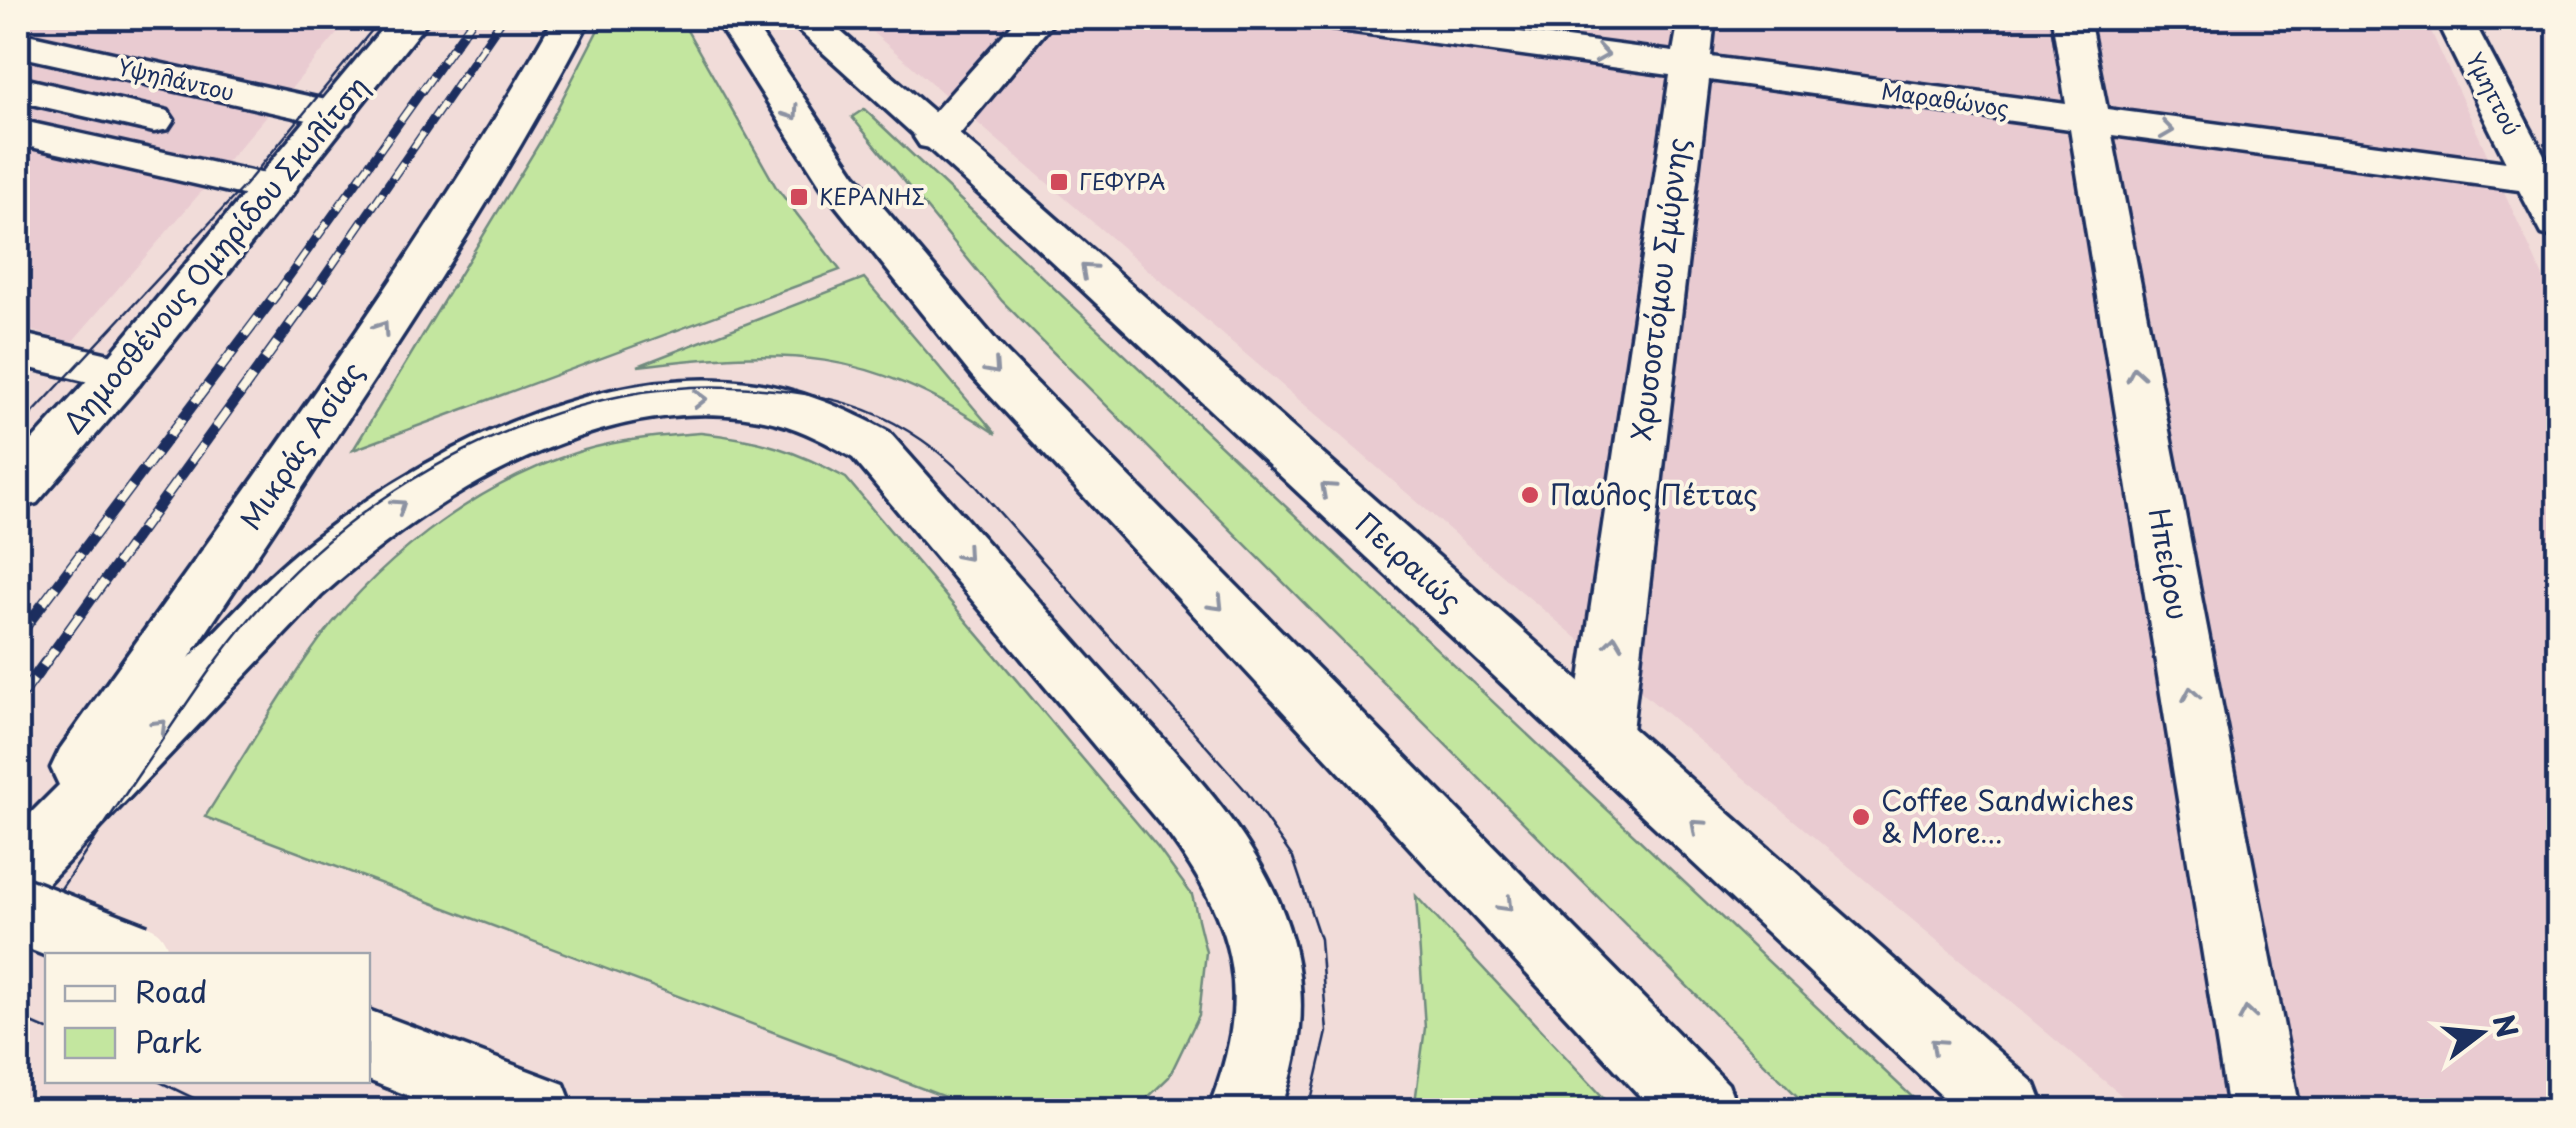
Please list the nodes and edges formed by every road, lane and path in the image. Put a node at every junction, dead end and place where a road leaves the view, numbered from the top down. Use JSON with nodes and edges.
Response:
{"nodes":[{"id":1,"x":411,"y":18,"type":"edge"},
{"id":2,"x":572,"y":18,"type":"edge"},
{"id":3,"x":732,"y":18,"type":"edge"},
{"id":4,"x":804,"y":18,"type":"edge"},
{"id":5,"x":1038,"y":18,"type":"edge"},
{"id":6,"x":1332,"y":18,"type":"edge"},
{"id":7,"x":1697,"y":18,"type":"edge"},
{"id":8,"x":2070,"y":18,"type":"edge"},
{"id":9,"x":2454,"y":18,"type":"edge"},
{"id":10,"x":18,"y":44,"type":"edge"},
{"id":11,"x":1690,"y":65,"type":"junction"},
{"id":12,"x":18,"y":89,"type":"edge"},
{"id":13,"x":335,"y":114,"type":"junction"},
{"id":14,"x":154,"y":120,"type":"dead end"},
{"id":15,"x":2090,"y":120,"type":"junction"},
{"id":16,"x":18,"y":132,"type":"edge"},
{"id":17,"x":934,"y":137,"type":"junction"},
{"id":18,"x":2547,"y":180,"type":"edge"},
{"id":19,"x":274,"y":189,"type":"junction"},
{"id":20,"x":2558,"y":224,"type":"edge"},
{"id":21,"x":18,"y":350,"type":"edge"},
{"id":22,"x":122,"y":373,"type":"junction"},
{"id":23,"x":18,"y":489,"type":"edge"},
{"id":24,"x":1601,"y":739,"type":"junction"},
{"id":25,"x":18,"y":867,"type":"edge"},
{"id":26,"x":18,"y":910,"type":"edge"},
{"id":27,"x":128,"y":953,"type":"edge"},
{"id":28,"x":370,"y":1045,"type":"edge"},
{"id":29,"x":538,"y":1110,"type":"edge"},
{"id":30,"x":1244,"y":1110,"type":"edge"},
{"id":31,"x":1702,"y":1110,"type":"edge"},
{"id":32,"x":2009,"y":1110,"type":"edge"},
{"id":33,"x":2264,"y":1110,"type":"edge"}],
"edges":[{"from":1,"to":13,"type":"main road","name":"Δημοσθένους Ομηρίδου Σκυλίτση"},
{"from":25,"to":2,"type":"main road","name":"Μικράς Ασίας","one_way":true},
{"from":3,"to":31,"type":"main road","one_way":true},
{"from":4,"to":17,"type":"main road","name":"Πειραιώς"},
{"from":5,"to":17,"type":"main road"},
{"from":6,"to":11,"type":"main road","name":"Μαραθώνος","one_way":true},
{"from":7,"to":11,"type":"main road","name":"Χρυσοστόμου Σμύρνης"},
{"from":8,"to":15,"type":"main road","name":"Ηπείρου"},
{"from":9,"to":18,"type":"main road","name":"Υμηττού"},
{"from":10,"to":13,"type":"main road","name":"Υψηλάντου"},
{"from":11,"to":15,"type":"main road","name":"Μαραθώνος"},
{"from":24,"to":11,"type":"main road","name":"Χρυσοστόμου Σμύρνης","one_way":true},
{"from":12,"to":14,"type":"main road"},
{"from":13,"to":19,"type":"main road","name":"Δημοσθένους Ομηρίδου Σκυλίτση"},
{"from":15,"to":18,"type":"main road","name":"Μαραθώνος","one_way":true},
{"from":33,"to":15,"type":"main road","name":"Ηπείρου","one_way":true},
{"from":16,"to":19,"type":"main road"},
{"from":24,"to":17,"type":"main road","name":"Πειραιώς","one_way":true},
{"from":18,"to":20,"type":"main road","name":"Υμηττού"},
{"from":19,"to":22,"type":"main road","name":"Δημοσθένους Ομηρίδου Σκυλίτση"},
{"from":21,"to":22,"type":"main road"},
{"from":22,"to":23,"type":"main road","name":"Δημοσθένους Ομηρίδου Σκυλίτση"},
{"from":32,"to":24,"type":"main road","name":"Πειραιώς","one_way":true},
{"from":25,"to":30,"type":"main road","one_way":true},
{"from":26,"to":27,"type":"main road","bridge":true},
{"from":28,"to":29,"type":"main road"}]}
